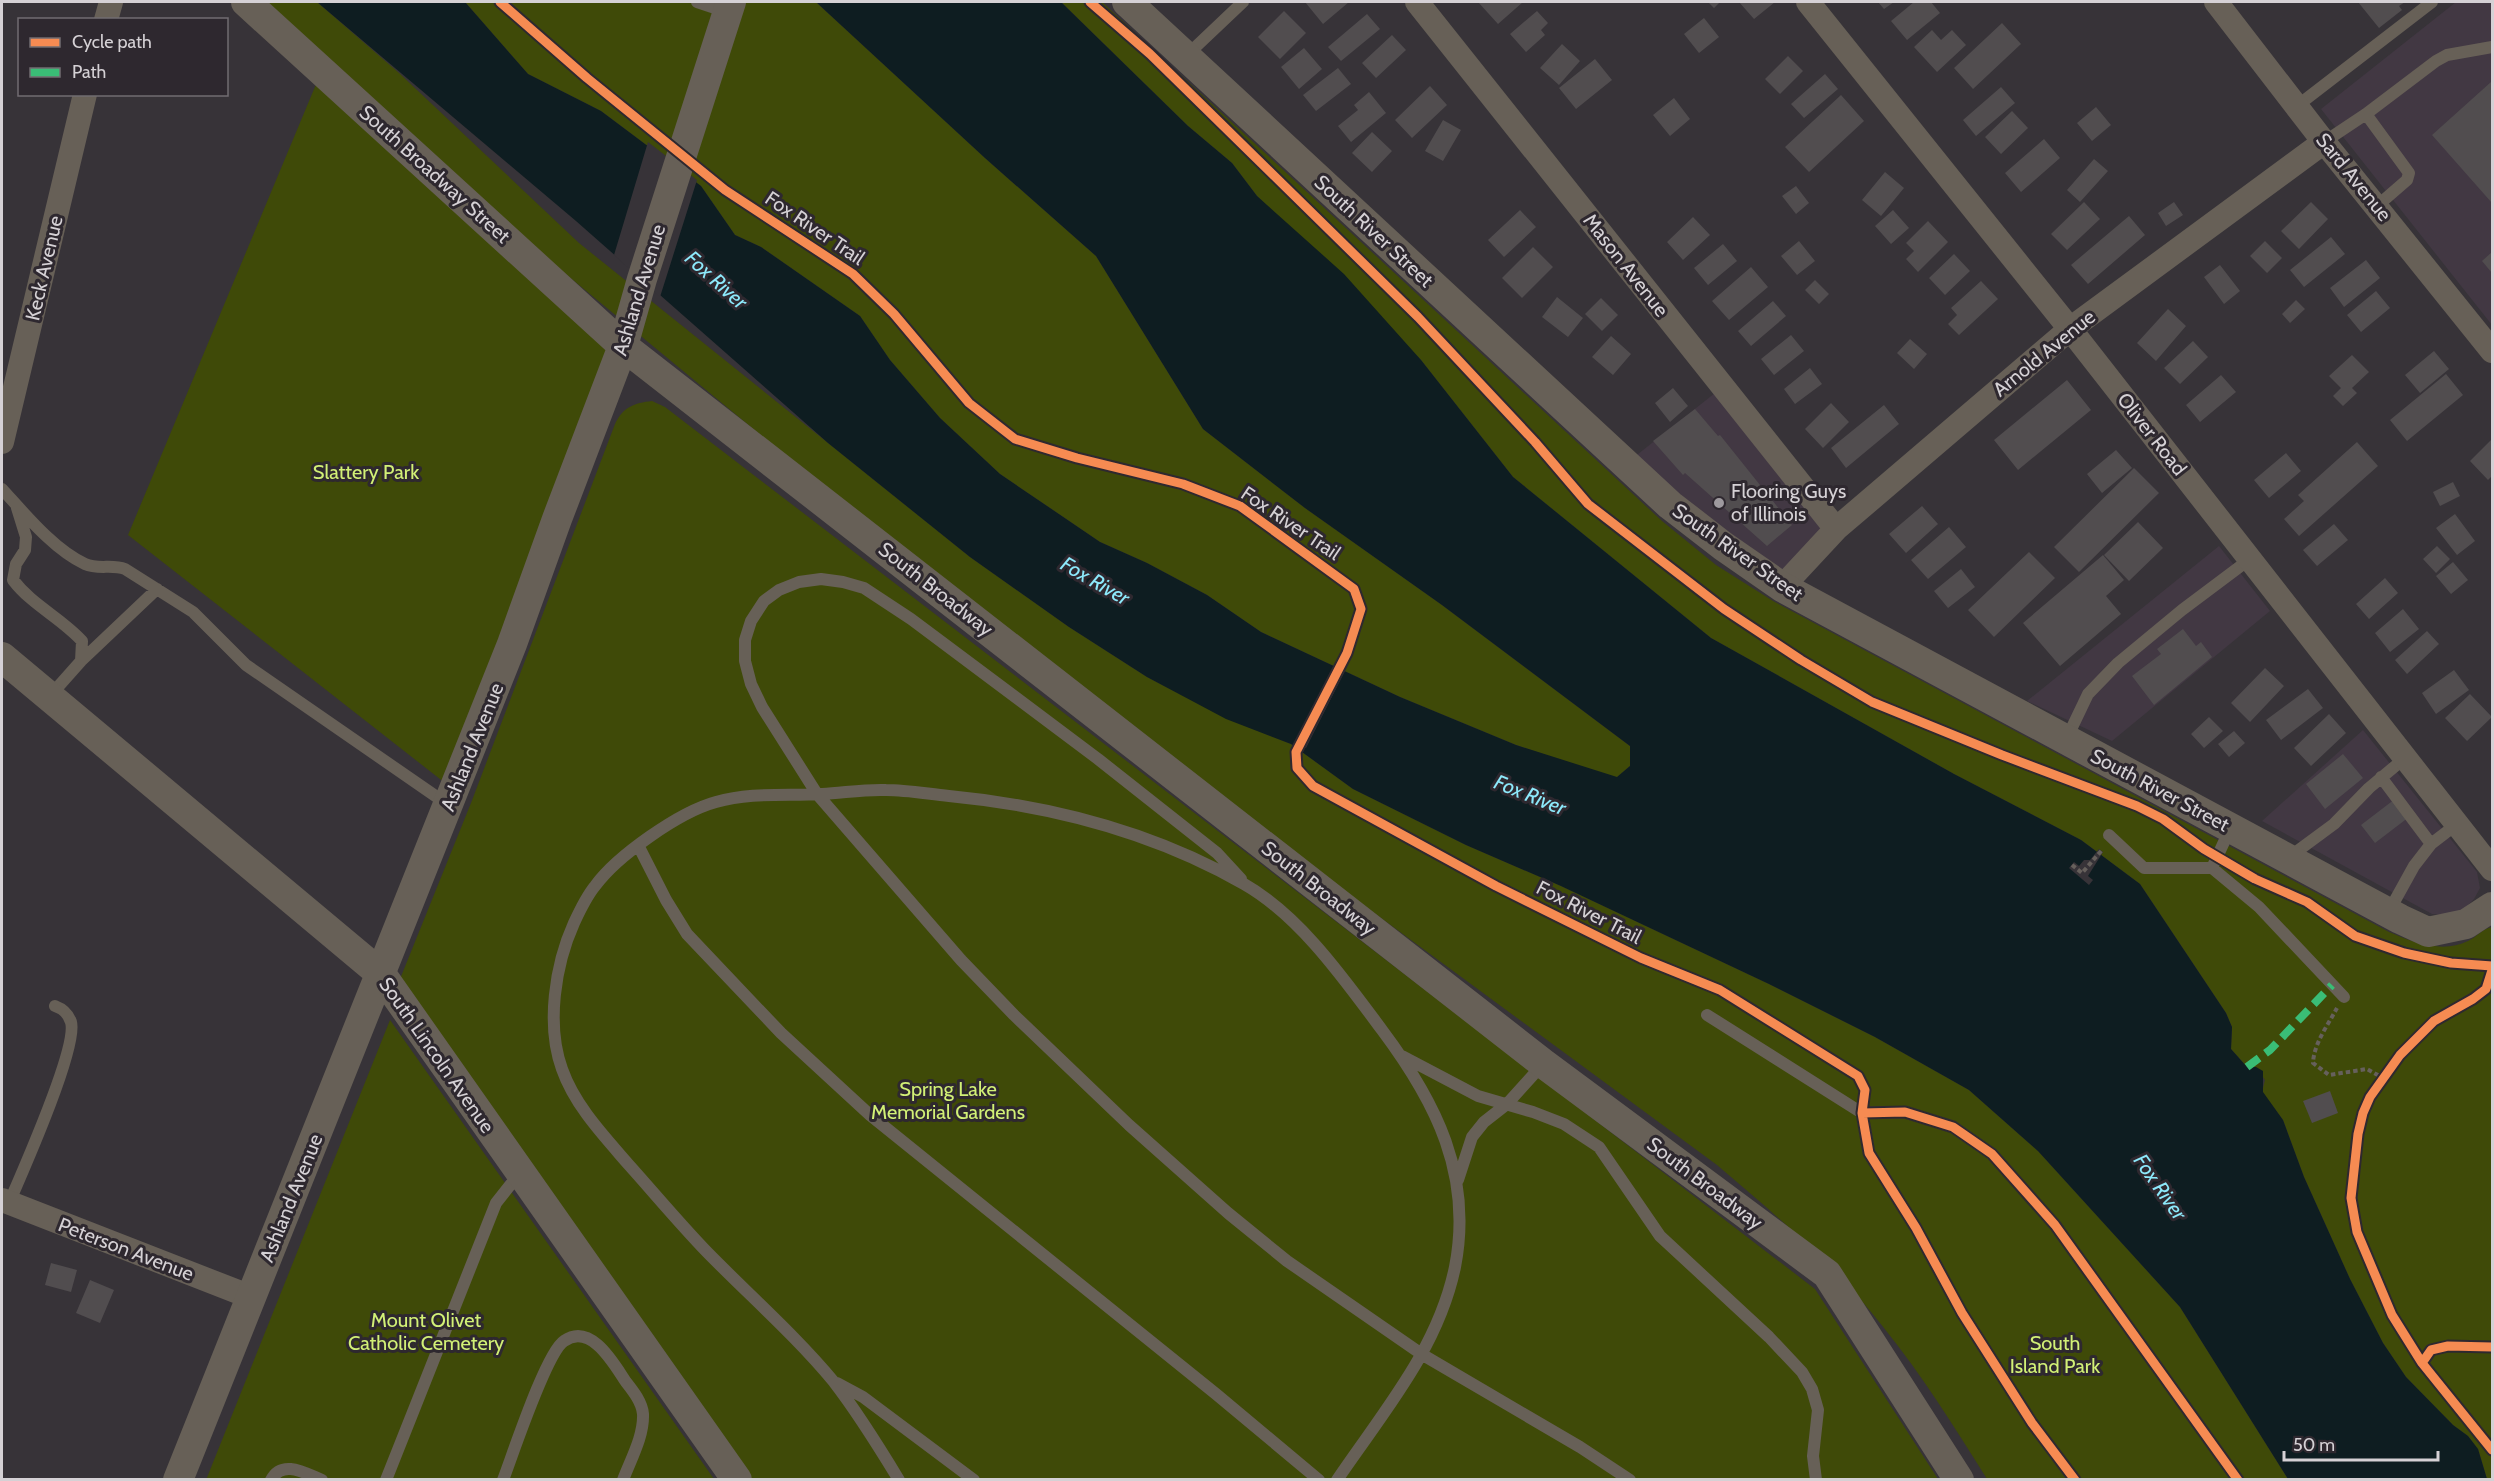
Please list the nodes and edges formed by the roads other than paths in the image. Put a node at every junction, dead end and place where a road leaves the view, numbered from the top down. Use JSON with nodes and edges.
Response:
{"nodes":[{"id":1,"x":111,"y":2,"type":"edge"},
{"id":2,"x":246,"y":2,"type":"edge"},
{"id":3,"x":697,"y":2,"type":"edge"},
{"id":4,"x":1127,"y":2,"type":"edge"},
{"id":5,"x":1243,"y":2,"type":"edge"},
{"id":6,"x":1417,"y":2,"type":"edge"},
{"id":7,"x":1808,"y":2,"type":"edge"},
{"id":8,"x":2216,"y":2,"type":"edge"},
{"id":9,"x":2432,"y":2,"type":"edge"},
{"id":10,"x":729,"y":7,"type":"edge"},
{"id":11,"x":107,"y":18,"type":"edge"},
{"id":12,"x":2493,"y":47,"type":"edge"},
{"id":13,"x":1186,"y":56,"type":"junction"},
{"id":14,"x":85,"y":96,"type":"edge"},
{"id":15,"x":2297,"y":106,"type":"junction"},
{"id":16,"x":2366,"y":114,"type":"junction"},
{"id":17,"x":2324,"y":141,"type":"junction"},
{"id":18,"x":2378,"y":206,"type":"junction"},
{"id":19,"x":2070,"y":329,"type":"junction"},
{"id":20,"x":623,"y":346,"type":"junction"},
{"id":21,"x":2493,"y":351,"type":"edge"},
{"id":22,"x":2,"y":441,"type":"edge"},
{"id":23,"x":2,"y":489,"type":"edge"},
{"id":24,"x":16,"y":504,"type":"junction"},
{"id":25,"x":1836,"y":529,"type":"junction"},
{"id":26,"x":2250,"y":559,"type":"junction"},
{"id":27,"x":1782,"y":587,"type":"junction"},
{"id":28,"x":157,"y":589,"type":"junction"},
{"id":29,"x":2,"y":657,"type":"edge"},
{"id":30,"x":81,"y":660,"type":"junction"},
{"id":31,"x":48,"y":698,"type":"junction"},
{"id":32,"x":2066,"y":740,"type":"junction"},
{"id":33,"x":2405,"y":758,"type":"junction"},
{"id":34,"x":2381,"y":777,"type":"junction"},
{"id":35,"x":817,"y":794,"type":"junction"},
{"id":36,"x":448,"y":805,"type":"junction"},
{"id":37,"x":2457,"y":824,"type":"junction"},
{"id":38,"x":2230,"y":828,"type":"junction"},
{"id":39,"x":2111,"y":836,"type":"road end"},
{"id":40,"x":2431,"y":844,"type":"junction"},
{"id":41,"x":638,"y":845,"type":"junction"},
{"id":42,"x":2287,"y":859,"type":"junction"},
{"id":43,"x":2212,"y":868,"type":"junction"},
{"id":44,"x":2493,"y":869,"type":"edge"},
{"id":45,"x":1248,"y":886,"type":"junction"},
{"id":46,"x":2493,"y":907,"type":"edge"},
{"id":47,"x":2388,"y":913,"type":"junction"},
{"id":48,"x":381,"y":974,"type":"junction"},
{"id":49,"x":2344,"y":997,"type":"road end"},
{"id":50,"x":55,"y":1006,"type":"dead end"},
{"id":51,"x":1707,"y":1015,"type":"dead end"},
{"id":52,"x":1400,"y":1054,"type":"junction"},
{"id":53,"x":1544,"y":1064,"type":"junction"},
{"id":54,"x":1507,"y":1104,"type":"junction"},
{"id":55,"x":1862,"y":1113,"type":"junction"},
{"id":56,"x":524,"y":1177,"type":"junction"},
{"id":57,"x":1457,"y":1185,"type":"junction"},
{"id":58,"x":5,"y":1201,"type":"edge"},
{"id":59,"x":250,"y":1297,"type":"junction"},
{"id":60,"x":1423,"y":1355,"type":"junction"},
{"id":61,"x":833,"y":1381,"type":"junction"},
{"id":62,"x":178,"y":1479,"type":"edge"},
{"id":63,"x":271,"y":1479,"type":"edge"},
{"id":64,"x":322,"y":1479,"type":"edge"},
{"id":65,"x":386,"y":1479,"type":"edge"},
{"id":66,"x":503,"y":1479,"type":"edge"},
{"id":67,"x":623,"y":1479,"type":"edge"},
{"id":68,"x":737,"y":1479,"type":"edge"},
{"id":69,"x":899,"y":1479,"type":"edge"},
{"id":70,"x":974,"y":1479,"type":"edge"},
{"id":71,"x":1319,"y":1479,"type":"edge"},
{"id":72,"x":1337,"y":1479,"type":"edge"},
{"id":73,"x":1630,"y":1479,"type":"edge"},
{"id":74,"x":1816,"y":1479,"type":"edge"},
{"id":75,"x":1959,"y":1479,"type":"edge"},
{"id":76,"x":2075,"y":1479,"type":"edge"},
{"id":77,"x":2238,"y":1479,"type":"edge"}],
"edges":[{"from":1,"to":11,"type":"street"},
{"from":2,"to":20,"type":"street","name":"South Broadway Street"},
{"from":3,"to":10,"type":"lane"},
{"from":4,"to":13,"type":"street","name":"South River Street"},
{"from":5,"to":13,"type":"lane"},
{"from":6,"to":25,"type":"street","name":"Mason Avenue"},
{"from":7,"to":19,"type":"street","name":"Oliver Road"},
{"from":8,"to":15,"type":"street","name":"Sard Avenue"},
{"from":9,"to":15,"type":"lane"},
{"from":10,"to":20,"type":"street","name":"Ashland Avenue"},
{"from":12,"to":16,"type":"lane"},
{"from":13,"to":27,"type":"street","name":"South River Street"},
{"from":14,"to":22,"type":"street","name":"Keck Avenue"},
{"from":15,"to":17,"type":"street","name":"Sard Avenue"},
{"from":16,"to":17,"type":"lane"},
{"from":16,"to":18,"type":"lane"},
{"from":17,"to":18,"type":"street","name":"Sard Avenue"},
{"from":17,"to":19,"type":"street","name":"Arnold Avenue"},
{"from":18,"to":21,"type":"street","name":"Sard Avenue"},
{"from":19,"to":25,"type":"street","name":"Arnold Avenue"},
{"from":19,"to":26,"type":"street","name":"Oliver Road"},
{"from":20,"to":36,"type":"street","name":"Ashland Avenue"},
{"from":20,"to":53,"type":"street","name":"South Broadway"},
{"from":23,"to":24,"type":"lane"},
{"from":24,"to":28,"type":"lane"},
{"from":24,"to":30,"type":"lane"},
{"from":25,"to":27,"type":"street","name":"Arnold Avenue"},
{"from":26,"to":32,"type":"lane"},
{"from":26,"to":33,"type":"street","name":"Oliver Road"},
{"from":27,"to":32,"type":"street","name":"South River Street"},
{"from":28,"to":30,"type":"lane"},
{"from":28,"to":36,"type":"lane"},
{"from":29,"to":31,"type":"street","name":"South Lincoln Avenue"},
{"from":30,"to":31,"type":"lane"},
{"from":31,"to":48,"type":"street","name":"South Lincoln Avenue"},
{"from":32,"to":38,"type":"street","name":"South River Street"},
{"from":33,"to":34,"type":"lane"},
{"from":33,"to":37,"type":"street","name":"Oliver Road"},
{"from":34,"to":40,"type":"lane"},
{"from":34,"to":42,"type":"lane"},
{"from":35,"to":41,"type":"lane"},
{"from":35,"to":45,"type":"lane"},
{"from":35,"to":45,"type":"lane"},
{"from":35,"to":60,"type":"lane"},
{"from":36,"to":48,"type":"street","name":"Ashland Avenue"},
{"from":37,"to":40,"type":"lane"},
{"from":37,"to":44,"type":"street","name":"Oliver Road"},
{"from":38,"to":42,"type":"street","name":"South River Street"},
{"from":38,"to":43,"type":"lane"},
{"from":39,"to":43,"type":"lane"},
{"from":40,"to":47,"type":"lane"},
{"from":41,"to":61,"type":"lane"},
{"from":41,"to":71,"type":"lane"},
{"from":42,"to":47,"type":"street","name":"South River Street"},
{"from":43,"to":49,"type":"lane"},
{"from":45,"to":52,"type":"lane"},
{"from":46,"to":47,"type":"street","name":"South River Street"},
{"from":48,"to":56,"type":"street","name":"South Lincoln Avenue"},
{"from":48,"to":59,"type":"street","name":"Ashland Avenue"},
{"from":50,"to":58,"type":"lane"},
{"from":51,"to":55,"type":"lane"},
{"from":52,"to":54,"type":"lane"},
{"from":52,"to":57,"type":"lane"},
{"from":53,"to":54,"type":"lane"},
{"from":53,"to":75,"type":"street","name":"South Broadway"},
{"from":54,"to":57,"type":"lane"},
{"from":54,"to":74,"type":"lane"},
{"from":55,"to":76,"type":"lane"},
{"from":55,"to":77,"type":"lane"},
{"from":56,"to":65,"type":"lane"},
{"from":56,"to":68,"type":"street","name":"South Lincoln Avenue"},
{"from":57,"to":60,"type":"lane"},
{"from":58,"to":59,"type":"street","name":"Peterson Avenue"},
{"from":59,"to":62,"type":"street","name":"Ashland Avenue"},
{"from":60,"to":72,"type":"lane"},
{"from":60,"to":73,"type":"lane"},
{"from":61,"to":69,"type":"lane"},
{"from":61,"to":70,"type":"lane"},
{"from":63,"to":64,"type":"lane"},
{"from":66,"to":67,"type":"lane"}]}
